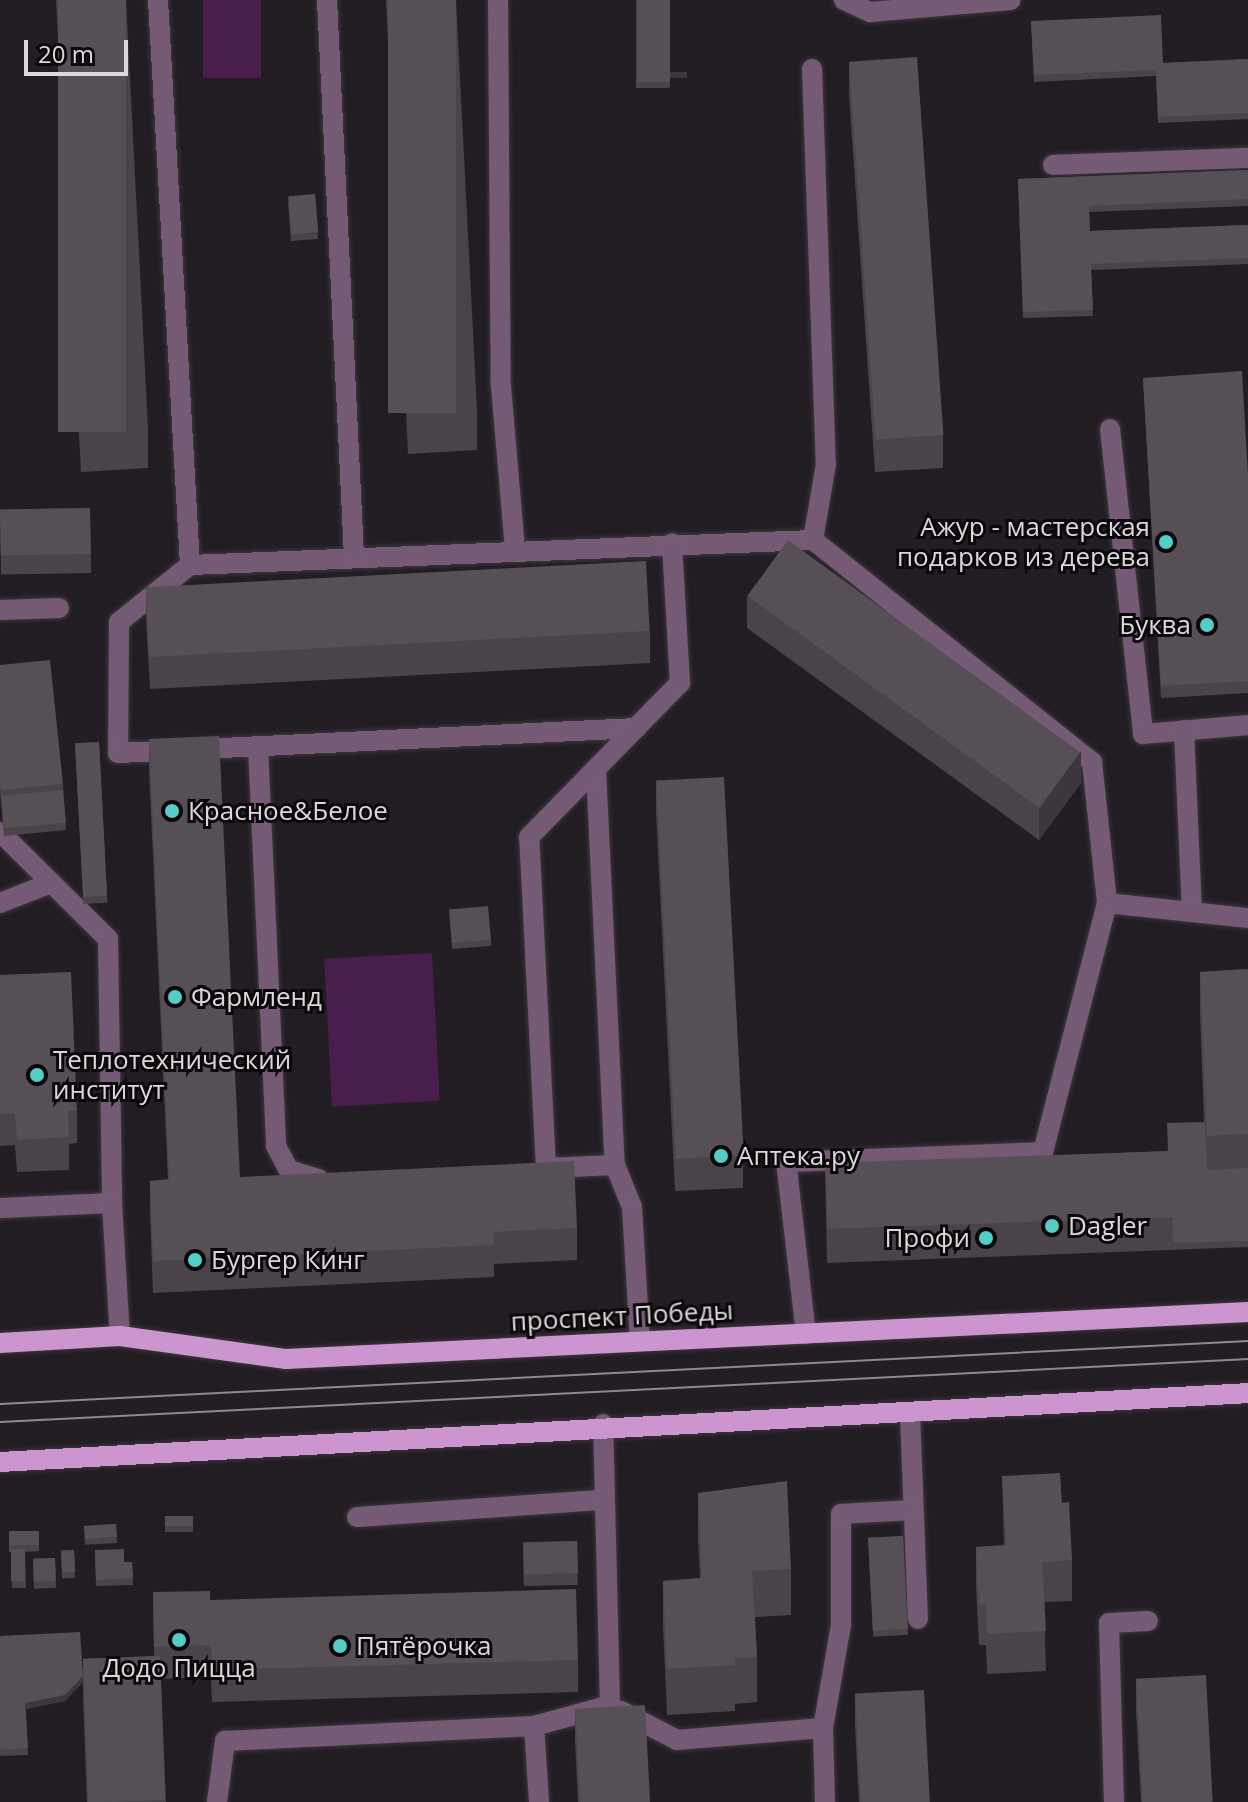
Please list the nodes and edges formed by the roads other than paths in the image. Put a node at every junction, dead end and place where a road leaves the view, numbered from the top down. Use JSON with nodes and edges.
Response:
{"nodes":[{"id":1,"x":158,"y":0,"type":"edge"},
{"id":2,"x":327,"y":0,"type":"edge"},
{"id":3,"x":498,"y":0,"type":"edge"},
{"id":4,"x":844,"y":0,"type":"edge"},
{"id":5,"x":1010,"y":0,"type":"edge"},
{"id":6,"x":812,"y":69,"type":"dead end"},
{"id":7,"x":1248,"y":158,"type":"edge"},
{"id":8,"x":1053,"y":165,"type":"dead end"},
{"id":9,"x":1110,"y":429,"type":"dead end"},
{"id":10,"x":813,"y":540,"type":"junction"},
{"id":11,"x":672,"y":543,"type":"junction"},
{"id":12,"x":515,"y":550,"type":"junction"},
{"id":13,"x":354,"y":557,"type":"junction"},
{"id":14,"x":190,"y":565,"type":"junction"},
{"id":15,"x":59,"y":608,"type":"dead end"},
{"id":16,"x":0,"y":610,"type":"edge"},
{"id":17,"x":1248,"y":725,"type":"edge"},
{"id":18,"x":636,"y":728,"type":"junction"},
{"id":19,"x":1184,"y":730,"type":"junction"},
{"id":20,"x":258,"y":746,"type":"junction"},
{"id":21,"x":596,"y":769,"type":"junction"},
{"id":22,"x":0,"y":832,"type":"edge"},
{"id":23,"x":51,"y":883,"type":"junction"},
{"id":24,"x":0,"y":903,"type":"edge"},
{"id":25,"x":1107,"y":903,"type":"junction"},
{"id":26,"x":1192,"y":912,"type":"junction"},
{"id":27,"x":1248,"y":918,"type":"edge"},
{"id":28,"x":615,"y":1165,"type":"junction"},
{"id":29,"x":546,"y":1168,"type":"junction"},
{"id":30,"x":515,"y":1170,"type":"edge"},
{"id":31,"x":345,"y":1177,"type":"edge"},
{"id":32,"x":112,"y":1203,"type":"junction"},
{"id":33,"x":0,"y":1208,"type":"edge"},
{"id":34,"x":1248,"y":1312,"type":"edge"},
{"id":35,"x":806,"y":1334,"type":"junction"},
{"id":36,"x":120,"y":1336,"type":"junction"},
{"id":37,"x":640,"y":1341,"type":"junction"},
{"id":38,"x":0,"y":1343,"type":"edge"},
{"id":39,"x":1248,"y":1393,"type":"edge"},
{"id":40,"x":910,"y":1413,"type":"junction"},
{"id":41,"x":603,"y":1424,"type":"junction"},
{"id":42,"x":0,"y":1462,"type":"edge"},
{"id":43,"x":603,"y":1500,"type":"junction"},
{"id":44,"x":911,"y":1510,"type":"junction"},
{"id":45,"x":357,"y":1517,"type":"dead end"},
{"id":46,"x":918,"y":1619,"type":"dead end"},
{"id":47,"x":1148,"y":1621,"type":"dead end"},
{"id":48,"x":610,"y":1705,"type":"junction"},
{"id":49,"x":534,"y":1726,"type":"junction"},
{"id":50,"x":823,"y":1728,"type":"junction"},
{"id":51,"x":217,"y":1802,"type":"edge"},
{"id":52,"x":539,"y":1802,"type":"edge"},
{"id":53,"x":825,"y":1802,"type":"edge"},
{"id":54,"x":1114,"y":1802,"type":"edge"}],
"edges":[{"from":1,"to":14,"type":"street"},
{"from":2,"to":13,"type":"street"},
{"from":3,"to":12,"type":"street"},
{"from":4,"to":5,"type":"street"},
{"from":6,"to":10,"type":"street"},
{"from":7,"to":8,"type":"street"},
{"from":9,"to":19,"type":"street"},
{"from":10,"to":11,"type":"street"},
{"from":10,"to":25,"type":"street"},
{"from":11,"to":12,"type":"street"},
{"from":11,"to":18,"type":"street"},
{"from":12,"to":13,"type":"street"},
{"from":13,"to":14,"type":"street"},
{"from":14,"to":20,"type":"street"},
{"from":15,"to":16,"type":"street"},
{"from":17,"to":19,"type":"street"},
{"from":18,"to":20,"type":"street"},
{"from":18,"to":21,"type":"street"},
{"from":19,"to":26,"type":"street"},
{"from":20,"to":31,"type":"street"},
{"from":21,"to":28,"type":"street"},
{"from":21,"to":29,"type":"street"},
{"from":22,"to":23,"type":"street"},
{"from":23,"to":24,"type":"street"},
{"from":23,"to":32,"type":"street"},
{"from":25,"to":26,"type":"street"},
{"from":25,"to":35,"type":"street"},
{"from":26,"to":27,"type":"street"},
{"from":28,"to":29,"type":"street"},
{"from":28,"to":37,"type":"street"},
{"from":29,"to":30,"type":"street"},
{"from":32,"to":33,"type":"street"},
{"from":32,"to":36,"type":"street"},
{"from":34,"to":35,"type":"main road","name":"проспект Победы"},
{"from":35,"to":37,"type":"main road","name":"проспект Победы"},
{"from":36,"to":37,"type":"main road","name":"проспект Победы"},
{"from":36,"to":38,"type":"main road","name":"проспект Победы"},
{"from":39,"to":40,"type":"main road"},
{"from":40,"to":41,"type":"main road"},
{"from":40,"to":44,"type":"street"},
{"from":41,"to":42,"type":"main road"},
{"from":41,"to":43,"type":"street"},
{"from":43,"to":45,"type":"street"},
{"from":43,"to":48,"type":"street"},
{"from":44,"to":46,"type":"street"},
{"from":44,"to":50,"type":"street"},
{"from":47,"to":54,"type":"street"},
{"from":48,"to":49,"type":"street"},
{"from":48,"to":50,"type":"street"},
{"from":49,"to":51,"type":"street"},
{"from":49,"to":52,"type":"street"},
{"from":50,"to":53,"type":"street"}]}
